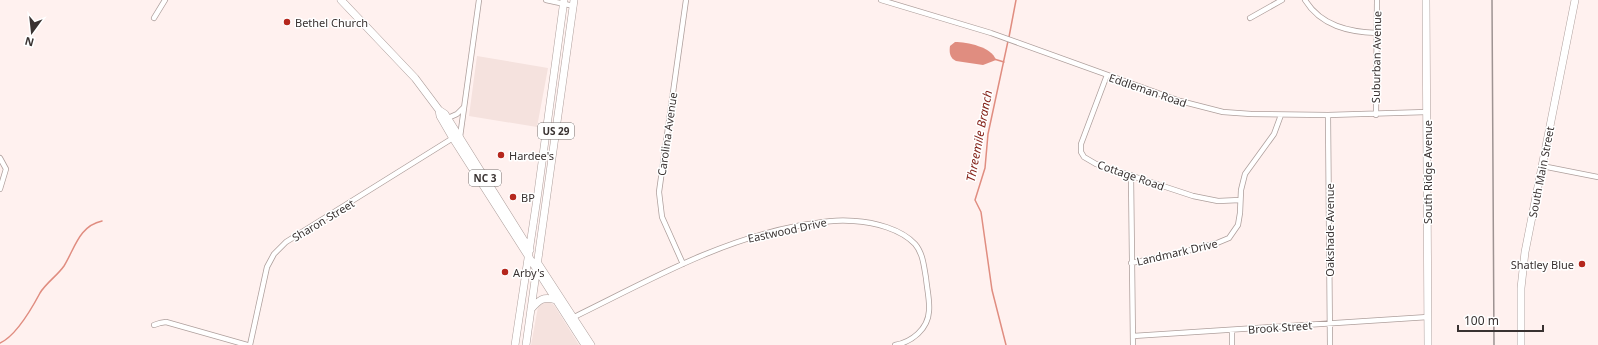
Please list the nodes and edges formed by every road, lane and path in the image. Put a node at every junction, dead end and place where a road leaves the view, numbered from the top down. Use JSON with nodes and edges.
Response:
{"nodes":[{"id":1,"x":165,"y":0,"type":"edge"},
{"id":2,"x":341,"y":0,"type":"edge"},
{"id":3,"x":479,"y":0,"type":"edge"},
{"id":4,"x":546,"y":0,"type":"edge"},
{"id":5,"x":686,"y":0,"type":"edge"},
{"id":6,"x":881,"y":0,"type":"edge"},
{"id":7,"x":1282,"y":0,"type":"edge"},
{"id":8,"x":1305,"y":0,"type":"edge"},
{"id":9,"x":1377,"y":0,"type":"edge"},
{"id":10,"x":1426,"y":0,"type":"edge"},
{"id":11,"x":1575,"y":0,"type":"edge"},
{"id":12,"x":563,"y":2,"type":"edge"},
{"id":13,"x":574,"y":3,"type":"edge"},
{"id":14,"x":154,"y":18,"type":"dead end"},
{"id":15,"x":1250,"y":18,"type":"dead end"},
{"id":16,"x":1377,"y":33,"type":"junction"},
{"id":17,"x":1107,"y":76,"type":"junction"},
{"id":18,"x":464,"y":107,"type":"junction"},
{"id":19,"x":439,"y":110,"type":"junction"},
{"id":20,"x":1426,"y":112,"type":"junction"},
{"id":21,"x":1281,"y":115,"type":"junction"},
{"id":22,"x":1328,"y":115,"type":"junction"},
{"id":23,"x":1376,"y":115,"type":"junction"},
{"id":24,"x":448,"y":118,"type":"junction"},
{"id":25,"x":457,"y":138,"type":"junction"},
{"id":26,"x":0,"y":158,"type":"edge"},
{"id":27,"x":1542,"y":166,"type":"junction"},
{"id":28,"x":1131,"y":175,"type":"junction"},
{"id":29,"x":1598,"y":176,"type":"edge"},
{"id":30,"x":0,"y":190,"type":"edge"},
{"id":31,"x":1240,"y":200,"type":"junction"},
{"id":32,"x":530,"y":249,"type":"junction"},
{"id":33,"x":528,"y":258,"type":"junction"},
{"id":34,"x":538,"y":263,"type":"junction"},
{"id":35,"x":1131,"y":263,"type":"junction"},
{"id":36,"x":683,"y":264,"type":"junction"},
{"id":37,"x":536,"y":271,"type":"junction"},
{"id":38,"x":556,"y":300,"type":"junction"},
{"id":39,"x":531,"y":310,"type":"junction"},
{"id":40,"x":574,"y":317,"type":"junction"},
{"id":41,"x":1428,"y":317,"type":"junction"},
{"id":42,"x":1330,"y":323,"type":"junction"},
{"id":43,"x":154,"y":325,"type":"dead end"},
{"id":44,"x":1232,"y":330,"type":"junction"},
{"id":45,"x":1132,"y":336,"type":"junction"},
{"id":46,"x":247,"y":345,"type":"edge"},
{"id":47,"x":250,"y":345,"type":"edge"},
{"id":48,"x":515,"y":345,"type":"edge"},
{"id":49,"x":526,"y":345,"type":"edge"},
{"id":50,"x":585,"y":345,"type":"edge"},
{"id":51,"x":591,"y":345,"type":"edge"},
{"id":52,"x":895,"y":345,"type":"edge"},
{"id":53,"x":1133,"y":345,"type":"edge"},
{"id":54,"x":1232,"y":345,"type":"edge"},
{"id":55,"x":1330,"y":345,"type":"edge"},
{"id":56,"x":1428,"y":345,"type":"edge"},
{"id":57,"x":1521,"y":345,"type":"edge"}],
"edges":[{"from":1,"to":14,"type":"street"},
{"from":2,"to":19,"type":"main road","number":"NC 3"},
{"from":3,"to":18,"type":"street"},
{"from":4,"to":12,"type":"street"},
{"from":5,"to":36,"type":"street","name":"Carolina Avenue"},
{"from":6,"to":17,"type":"street","name":"Eddleman Road"},
{"from":7,"to":15,"type":"street"},
{"from":8,"to":16,"type":"street"},
{"from":9,"to":16,"type":"street","name":"Suburban Avenue"},
{"from":10,"to":20,"type":"main road","name":"South Ridge Avenue"},
{"from":11,"to":27,"type":"main road","name":"South Main Street"},
{"from":12,"to":13,"type":"street"},
{"from":12,"to":32,"type":"main road","number":"US 29"},
{"from":13,"to":34,"type":"main road","number":"US 29"},
{"from":16,"to":23,"type":"street","name":"Suburban Avenue"},
{"from":17,"to":21,"type":"street","name":"Eddleman Road"},
{"from":17,"to":28,"type":"street","name":"Cottage Road"},
{"from":18,"to":24,"type":"street"},
{"from":18,"to":25,"type":"street"},
{"from":19,"to":24,"type":"main road","number":"NC 3"},
{"from":19,"to":25,"type":"main road","number":"NC 3"},
{"from":20,"to":23,"type":"street","name":"Eddleman Road"},
{"from":20,"to":41,"type":"main road","name":"South Ridge Avenue"},
{"from":21,"to":22,"type":"street","name":"Eddleman Road"},
{"from":21,"to":31,"type":"street","name":"Landmark Drive"},
{"from":22,"to":23,"type":"street","name":"Eddleman Road"},
{"from":22,"to":42,"type":"street","name":"Oakshade Avenue"},
{"from":24,"to":25,"type":"main road","number":"NC 3"},
{"from":25,"to":32,"type":"main road","number":"NC 3"},
{"from":25,"to":33,"type":"main road","number":"NC 3"},
{"from":25,"to":47,"type":"street","name":"Sharon Street"},
{"from":26,"to":30,"type":"street"},
{"from":27,"to":29,"type":"street"},
{"from":27,"to":57,"type":"main road","name":"South Main Street"},
{"from":28,"to":31,"type":"street","name":"Cottage Road"},
{"from":28,"to":35,"type":"street"},
{"from":31,"to":35,"type":"street","name":"Landmark Drive"},
{"from":32,"to":33,"type":"main road","number":"US 29"},
{"from":32,"to":34,"type":"main road","number":"NC 3"},
{"from":33,"to":37,"type":"main road","number":"NC 3"},
{"from":33,"to":48,"type":"main road","number":"US 29"},
{"from":34,"to":37,"type":"main road","number":"US 29"},
{"from":34,"to":40,"type":"main road","number":"NC 3"},
{"from":35,"to":45,"type":"street"},
{"from":36,"to":40,"type":"street","name":"Eastwood Drive"},
{"from":36,"to":52,"type":"street","name":"Eastwood Drive"},
{"from":37,"to":38,"type":"main road","number":"NC 3"},
{"from":37,"to":39,"type":"main road","number":"US 29"},
{"from":38,"to":39,"type":"main road"},
{"from":38,"to":50,"type":"main road","number":"NC 3"},
{"from":39,"to":49,"type":"main road","number":"US 29"},
{"from":40,"to":51,"type":"main road","number":"NC 3"},
{"from":41,"to":42,"type":"street","name":"Brook Street"},
{"from":41,"to":56,"type":"main road","name":"South Ridge Avenue"},
{"from":42,"to":44,"type":"street","name":"Brook Street"},
{"from":42,"to":55,"type":"street","name":"Oakshade Avenue"},
{"from":43,"to":46,"type":"street"},
{"from":44,"to":45,"type":"street","name":"Brook Street"},
{"from":44,"to":54,"type":"street"},
{"from":45,"to":53,"type":"street"}]}
